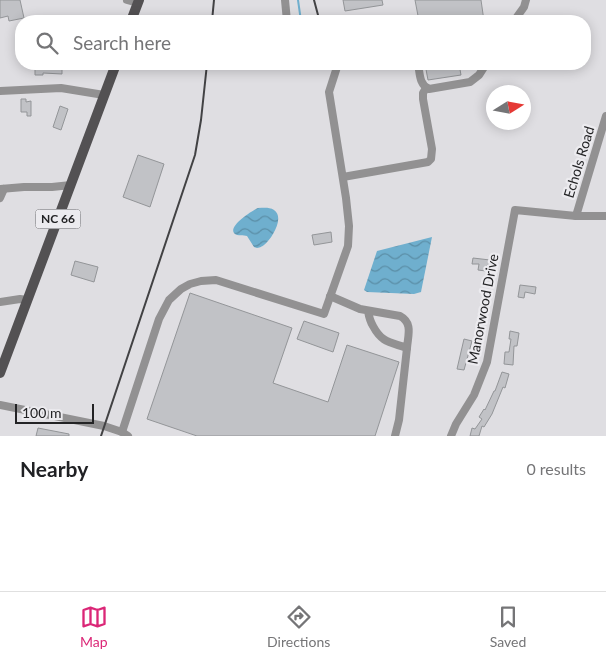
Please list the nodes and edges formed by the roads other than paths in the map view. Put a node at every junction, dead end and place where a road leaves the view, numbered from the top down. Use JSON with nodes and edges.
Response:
{"nodes":[{"id":1,"x":127,"y":0,"type":"edge"},
{"id":2,"x":286,"y":0,"type":"edge"},
{"id":3,"x":526,"y":0,"type":"edge"},
{"id":4,"x":139,"y":2,"type":"edge"},
{"id":5,"x":134,"y":15,"type":"edge"},
{"id":6,"x":286,"y":15,"type":"edge"},
{"id":7,"x":518,"y":15,"type":"edge"},
{"id":8,"x":114,"y":70,"type":"edge"},
{"id":9,"x":336,"y":70,"type":"edge"},
{"id":10,"x":419,"y":70,"type":"edge"},
{"id":11,"x":482,"y":70,"type":"edge"},
{"id":12,"x":426,"y":88,"type":"junction"},
{"id":13,"x":0,"y":91,"type":"edge"},
{"id":14,"x":104,"y":95,"type":"junction"},
{"id":15,"x":606,"y":116,"type":"edge"},
{"id":16,"x":343,"y":177,"type":"junction"},
{"id":17,"x":71,"y":185,"type":"junction"},
{"id":18,"x":2,"y":189,"type":"edge"},
{"id":19,"x":0,"y":198,"type":"edge"},
{"id":20,"x":576,"y":216,"type":"junction"},
{"id":21,"x":606,"y":216,"type":"edge"},
{"id":22,"x":330,"y":296,"type":"junction"},
{"id":23,"x":27,"y":300,"type":"junction"},
{"id":24,"x":0,"y":302,"type":"edge"},
{"id":25,"x":368,"y":311,"type":"junction"},
{"id":26,"x":407,"y":348,"type":"junction"},
{"id":27,"x":0,"y":373,"type":"edge"},
{"id":28,"x":0,"y":405,"type":"edge"},
{"id":29,"x":125,"y":434,"type":"edge"},
{"id":30,"x":395,"y":436,"type":"edge"},
{"id":31,"x":451,"y":436,"type":"edge"}],
"edges":[{"from":1,"to":4,"type":"street"},
{"from":2,"to":6,"type":"street"},
{"from":3,"to":7,"type":"street"},
{"from":4,"to":5,"type":"main road"},
{"from":8,"to":14,"type":"main road","number":"NC 66"},
{"from":9,"to":16,"type":"street"},
{"from":10,"to":12,"type":"street"},
{"from":11,"to":12,"type":"street"},
{"from":12,"to":16,"type":"street"},
{"from":13,"to":14,"type":"street"},
{"from":14,"to":17,"type":"main road","number":"NC 66"},
{"from":15,"to":20,"type":"street","name":"Echols Road"},
{"from":16,"to":22,"type":"street"},
{"from":17,"to":18,"type":"street"},
{"from":17,"to":23,"type":"main road","number":"NC 66"},
{"from":18,"to":19,"type":"street"},
{"from":20,"to":21,"type":"street"},
{"from":20,"to":31,"type":"street","name":"Manorwood Drive"},
{"from":22,"to":25,"type":"street"},
{"from":22,"to":29,"type":"street"},
{"from":23,"to":24,"type":"street"},
{"from":23,"to":27,"type":"main road","number":"NC 66"},
{"from":25,"to":26,"type":"street"},
{"from":25,"to":26,"type":"street"},
{"from":26,"to":30,"type":"street"},
{"from":28,"to":29,"type":"street"}]}
